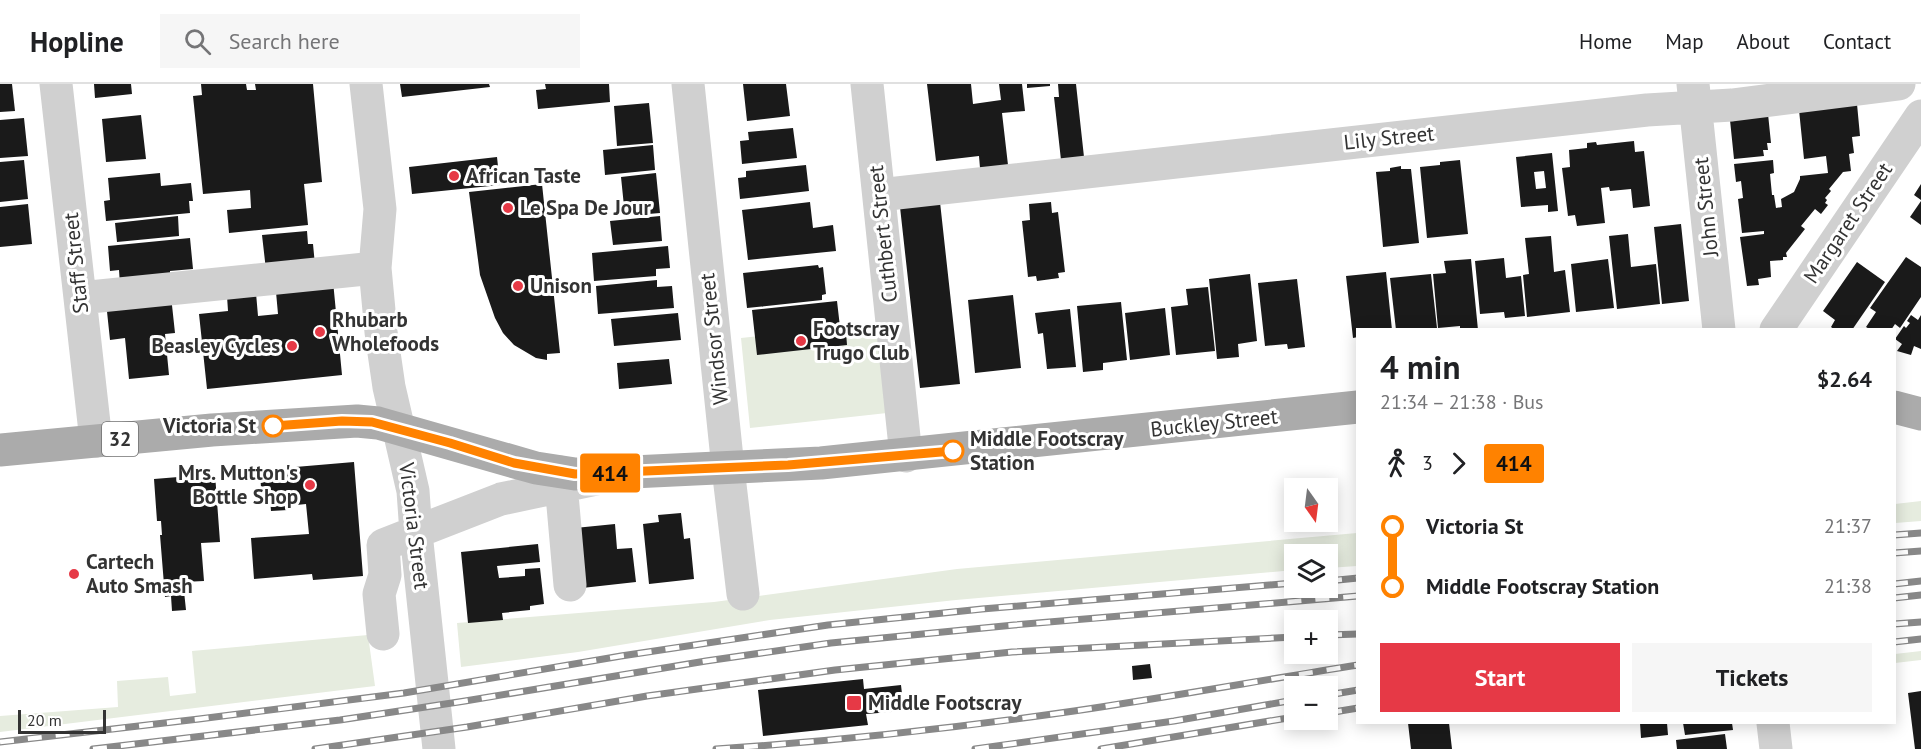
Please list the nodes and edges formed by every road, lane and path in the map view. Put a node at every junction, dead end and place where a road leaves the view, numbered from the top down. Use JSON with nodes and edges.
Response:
{"nodes":[{"id":1,"x":56,"y":84,"type":"edge"},
{"id":2,"x":343,"y":84,"type":"edge"},
{"id":3,"x":366,"y":84,"type":"edge"},
{"id":4,"x":688,"y":84,"type":"edge"},
{"id":5,"x":867,"y":84,"type":"edge"},
{"id":6,"x":1899,"y":84,"type":"edge"},
{"id":7,"x":1906,"y":84,"type":"edge"},
{"id":8,"x":1921,"y":91,"type":"edge"},
{"id":9,"x":1694,"y":96,"type":"edge"},
{"id":10,"x":1921,"y":116,"type":"edge"},
{"id":11,"x":879,"y":195,"type":"junction"},
{"id":12,"x":375,"y":268,"type":"junction"},
{"id":13,"x":80,"y":298,"type":"junction"},
{"id":14,"x":1719,"y":328,"type":"edge"},
{"id":15,"x":1777,"y":328,"type":"edge"},
{"id":16,"x":1356,"y":407,"type":"edge"},
{"id":17,"x":1896,"y":408,"type":"edge"},
{"id":18,"x":1921,"y":414,"type":"edge"},
{"id":19,"x":399,"y":429,"type":"junction"},
{"id":20,"x":96,"y":441,"type":"junction"},
{"id":21,"x":0,"y":450,"type":"edge"},
{"id":22,"x":906,"y":456,"type":"junction"},
{"id":23,"x":728,"y":468,"type":"junction"},
{"id":24,"x":561,"y":479,"type":"junction"},
{"id":25,"x":416,"y":533,"type":"junction"},
{"id":26,"x":570,"y":585,"type":"dead end"},
{"id":27,"x":743,"y":594,"type":"dead end"},
{"id":28,"x":383,"y":634,"type":"dead end"},
{"id":29,"x":1773,"y":724,"type":"edge"},
{"id":30,"x":439,"y":749,"type":"edge"},
{"id":31,"x":1776,"y":749,"type":"edge"}],
"edges":[{"from":1,"to":13,"type":"street","name":"Staff Street"},
{"from":2,"to":12,"type":"street","name":"Victoria Street"},
{"from":3,"to":12,"type":"street","name":"Victoria Street"},
{"from":4,"to":23,"type":"street","name":"Windsor Street"},
{"from":5,"to":11,"type":"street","name":"Cuthbert Street"},
{"from":6,"to":9,"type":"street","name":"Lily Street"},
{"from":7,"to":8,"type":"street"},
{"from":9,"to":11,"type":"street","name":"Lily Street"},
{"from":9,"to":14,"type":"street","name":"John Street"},
{"from":10,"to":15,"type":"street","name":"Margaret Street"},
{"from":11,"to":22,"type":"street","name":"Cuthbert Street"},
{"from":12,"to":13,"type":"street"},
{"from":12,"to":19,"type":"street","name":"Victoria Street"},
{"from":13,"to":20,"type":"street","name":"Staff Street"},
{"from":16,"to":22,"type":"main road","name":"Buckley Street","number":"32"},
{"from":17,"to":18,"type":"main road"},
{"from":19,"to":20,"type":"main road","name":"Buckley Street","number":"32"},
{"from":19,"to":24,"type":"main road","name":"Buckley Street","number":"32"},
{"from":19,"to":25,"type":"street","name":"Victoria Street"},
{"from":20,"to":21,"type":"main road","name":"Buckley Street","number":"32"},
{"from":22,"to":23,"type":"main road","name":"Buckley Street","number":"32"},
{"from":23,"to":24,"type":"main road","name":"Buckley Street","number":"32"},
{"from":23,"to":27,"type":"street","name":"Windsor Street"},
{"from":24,"to":25,"type":"street"},
{"from":24,"to":26,"type":"street"},
{"from":25,"to":28,"type":"street"},
{"from":25,"to":30,"type":"street","name":"Victoria Street"},
{"from":29,"to":31,"type":"street"}]}
